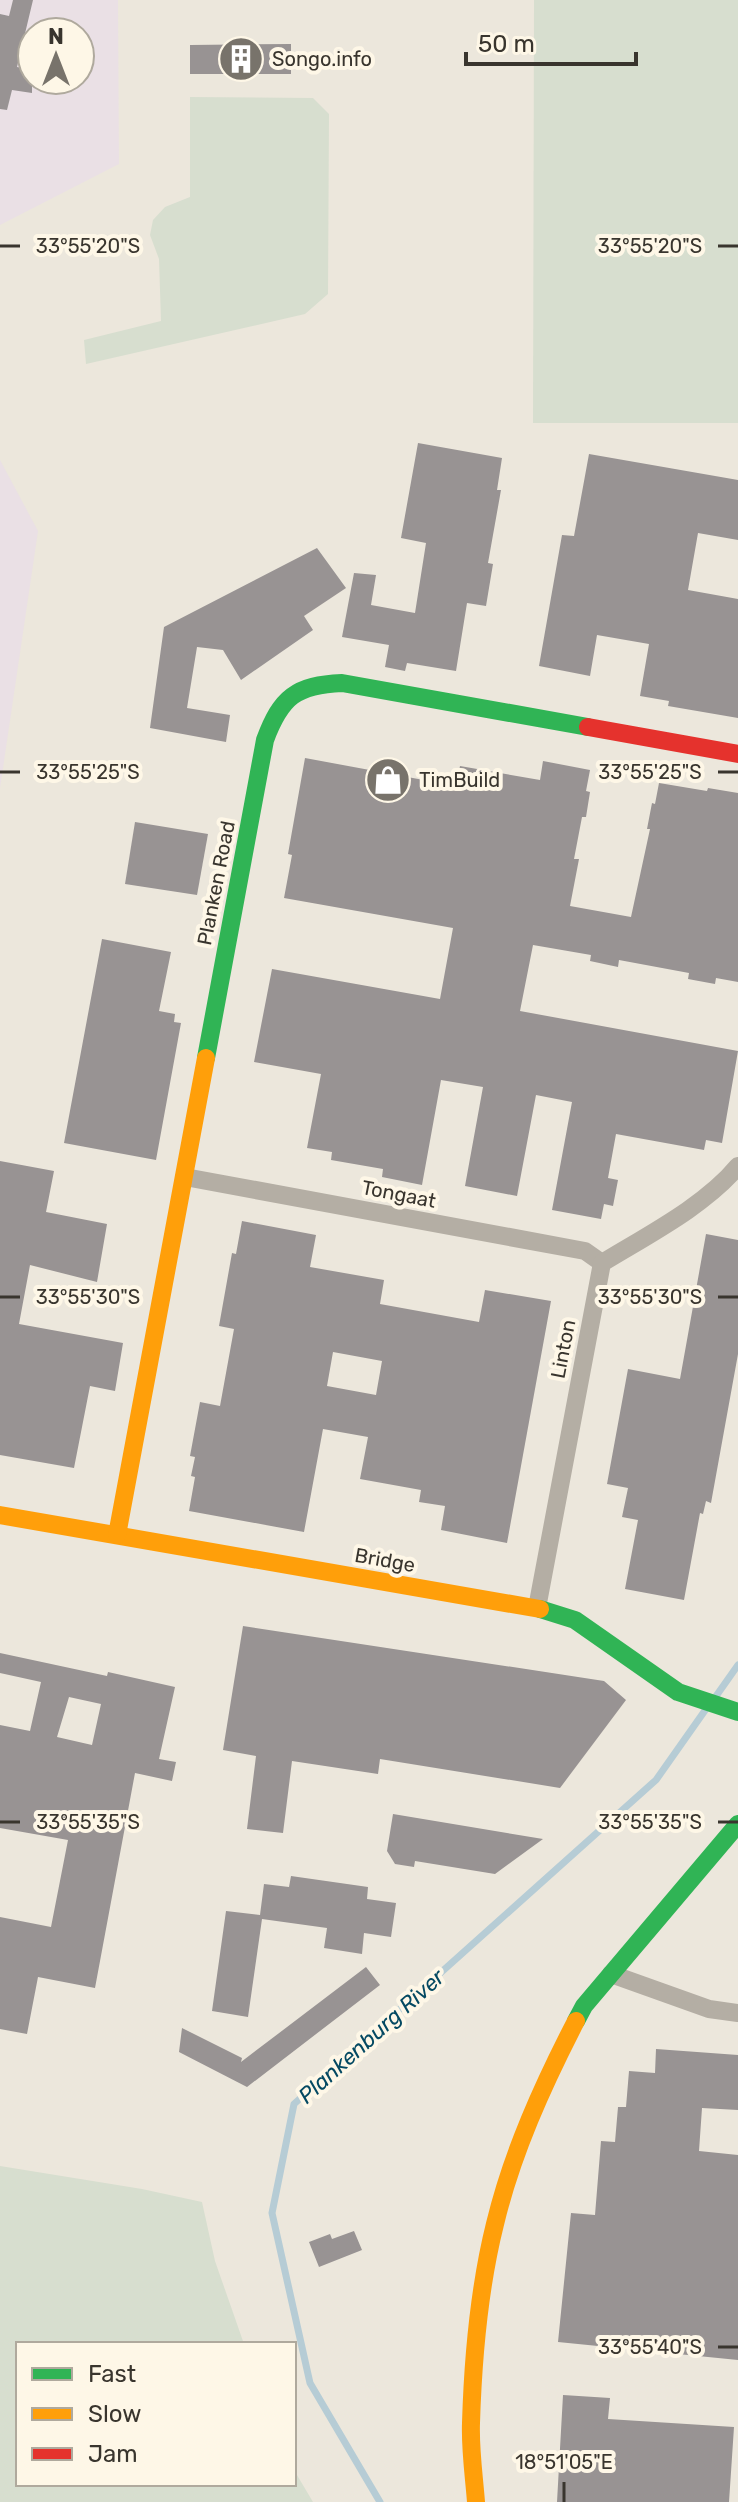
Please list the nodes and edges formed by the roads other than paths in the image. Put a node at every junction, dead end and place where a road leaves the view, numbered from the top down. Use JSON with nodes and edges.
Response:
{"nodes":[{"id":1,"x":738,"y":754,"type":"edge"},
{"id":2,"x":738,"y":1166,"type":"edge"},
{"id":3,"x":185,"y":1177,"type":"junction"},
{"id":4,"x":602,"y":1263,"type":"junction"},
{"id":5,"x":0,"y":1515,"type":"edge"},
{"id":6,"x":117,"y":1535,"type":"junction"},
{"id":7,"x":537,"y":1608,"type":"junction"},
{"id":8,"x":738,"y":1712,"type":"edge"},
{"id":9,"x":738,"y":1824,"type":"edge"},
{"id":10,"x":611,"y":1974,"type":"junction"},
{"id":11,"x":738,"y":2013,"type":"edge"},
{"id":12,"x":476,"y":2502,"type":"edge"}],
"edges":[{"from":1,"to":3,"type":"street","name":"Planken Road"},
{"from":2,"to":4,"type":"street"},
{"from":3,"to":4,"type":"street","name":"Tongaat"},
{"from":3,"to":6,"type":"street","name":"Planken Road"},
{"from":4,"to":7,"type":"street","name":"Linton"},
{"from":5,"to":6,"type":"street","name":"Bridge"},
{"from":6,"to":7,"type":"street","name":"Bridge"},
{"from":7,"to":8,"type":"street","name":"Bridge"},
{"from":9,"to":10,"type":"street"},
{"from":10,"to":11,"type":"street"},
{"from":10,"to":12,"type":"street"}]}
